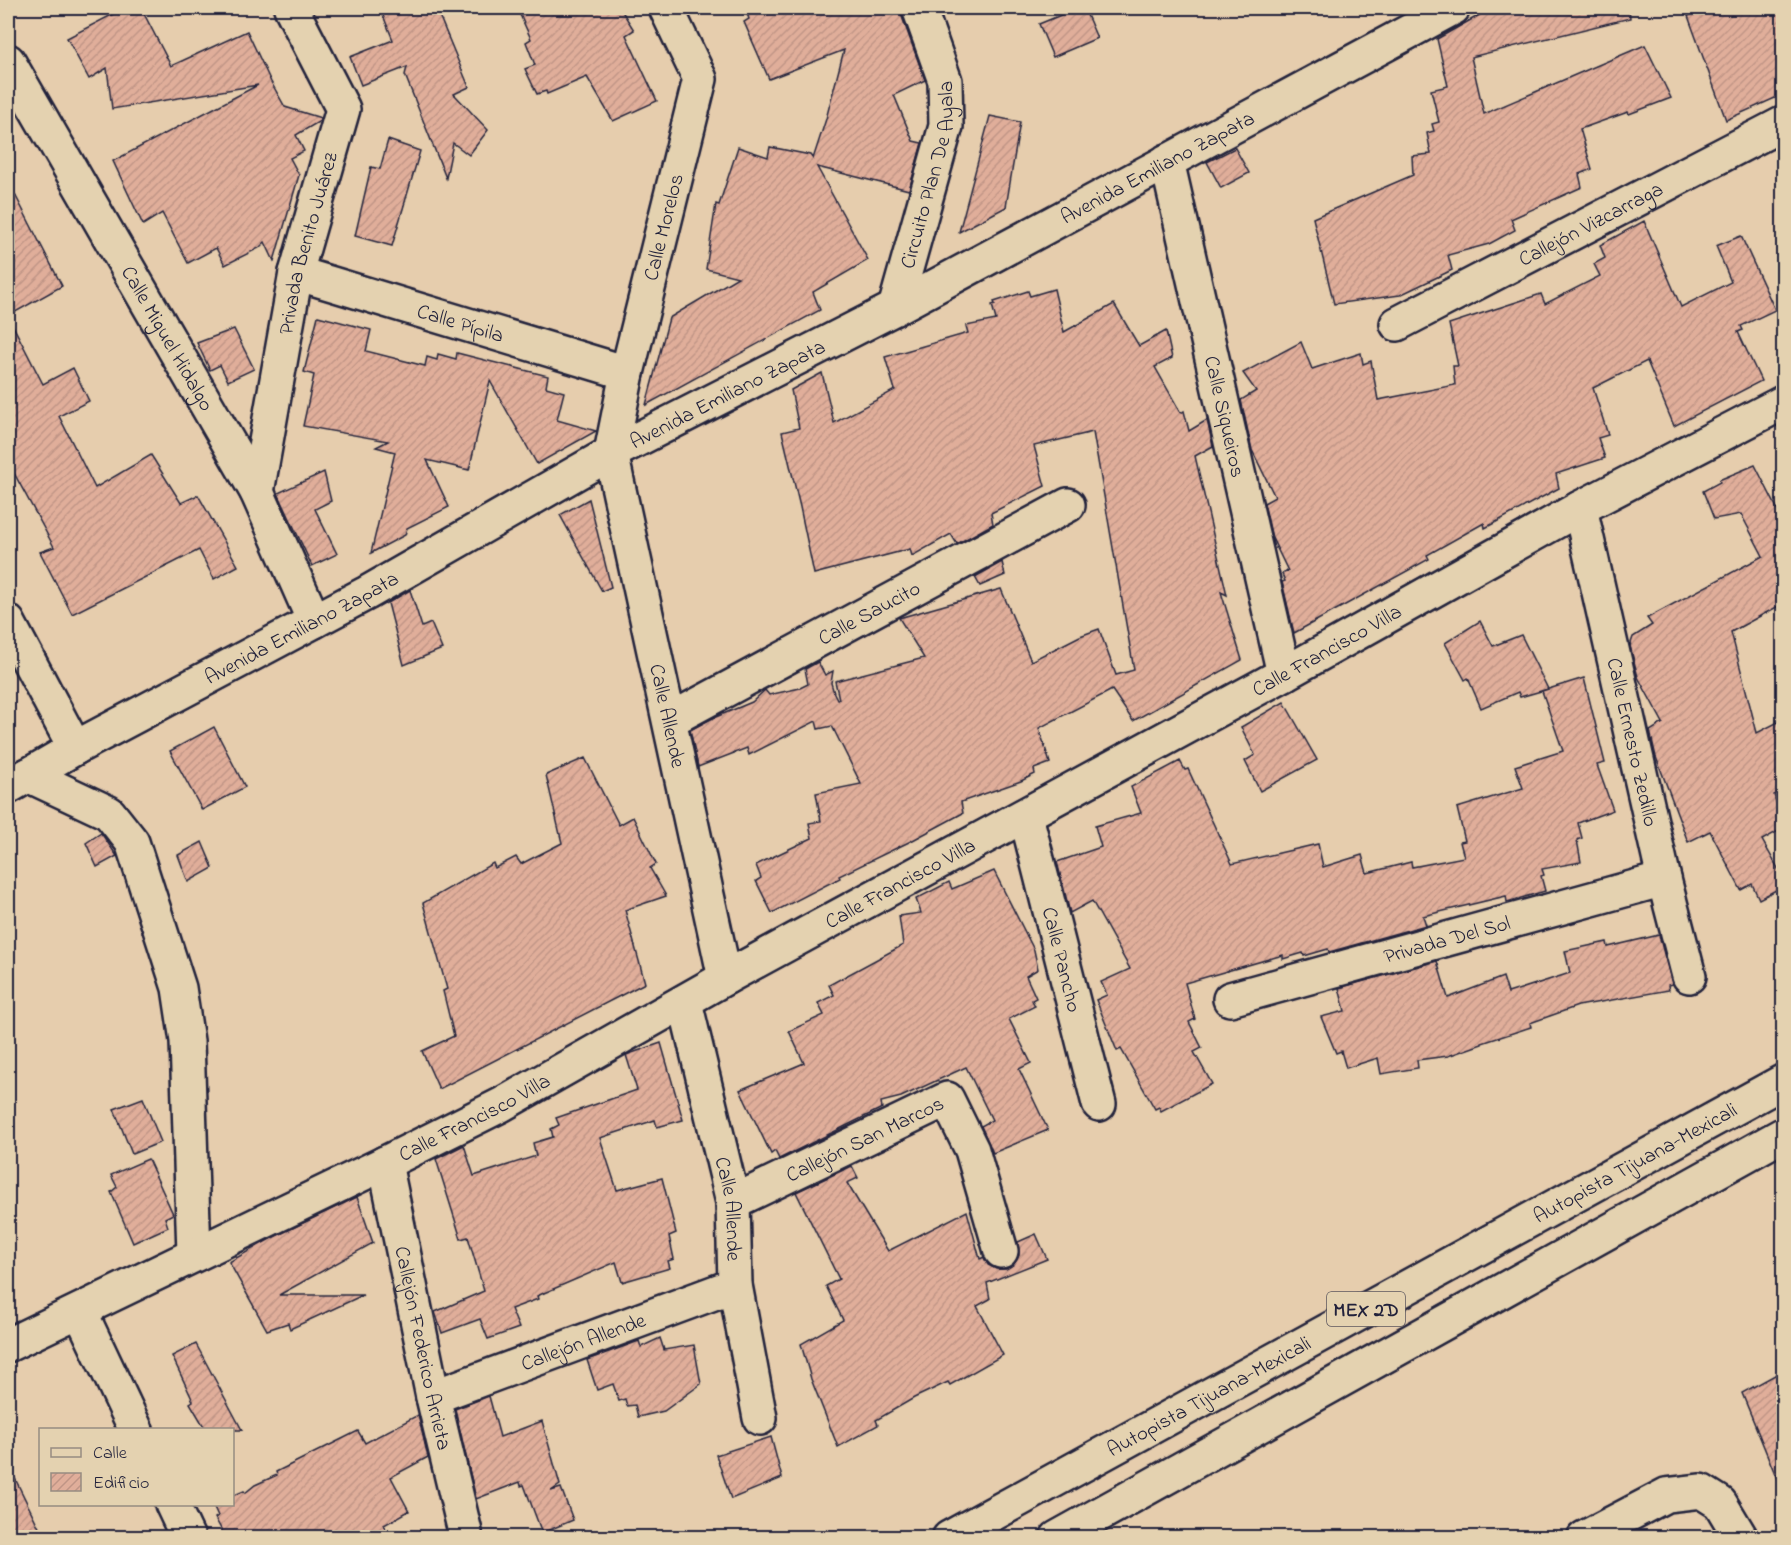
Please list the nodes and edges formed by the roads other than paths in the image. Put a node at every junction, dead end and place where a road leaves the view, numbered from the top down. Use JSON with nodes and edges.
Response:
{"nodes":[{"id":1,"x":291,"y":8,"type":"edge"},
{"id":2,"x":666,"y":8,"type":"edge"},
{"id":3,"x":919,"y":8,"type":"edge"},
{"id":4,"x":1453,"y":8,"type":"edge"},
{"id":5,"x":8,"y":61,"type":"edge"},
{"id":6,"x":1784,"y":123,"type":"edge"},
{"id":7,"x":1167,"y":161,"type":"junction"},
{"id":8,"x":296,"y":273,"type":"junction"},
{"id":9,"x":895,"y":308,"type":"junction"},
{"id":10,"x":1397,"y":324,"type":"dead end"},
{"id":11,"x":627,"y":373,"type":"junction"},
{"id":12,"x":1784,"y":402,"type":"edge"},
{"id":13,"x":611,"y":453,"type":"junction"},
{"id":14,"x":258,"y":492,"type":"junction"},
{"id":15,"x":1068,"y":505,"type":"dead end"},
{"id":16,"x":1580,"y":507,"type":"junction"},
{"id":17,"x":314,"y":621,"type":"junction"},
{"id":18,"x":8,"y":622,"type":"edge"},
{"id":19,"x":1284,"y":674,"type":"junction"},
{"id":20,"x":670,"y":720,"type":"junction"},
{"id":21,"x":75,"y":748,"type":"junction"},
{"id":22,"x":18,"y":781,"type":"edge"},
{"id":23,"x":1026,"y":816,"type":"junction"},
{"id":24,"x":1664,"y":879,"type":"junction"},
{"id":25,"x":1689,"y":976,"type":"dead end"},
{"id":26,"x":725,"y":978,"type":"junction"},
{"id":27,"x":1230,"y":999,"type":"dead end"},
{"id":28,"x":685,"y":1002,"type":"junction"},
{"id":29,"x":1784,"y":1081,"type":"edge"},
{"id":30,"x":1099,"y":1104,"type":"dead end"},
{"id":31,"x":1784,"y":1134,"type":"edge"},
{"id":32,"x":386,"y":1163,"type":"junction"},
{"id":33,"x":733,"y":1202,"type":"junction"},
{"id":34,"x":1001,"y":1251,"type":"dead end"},
{"id":35,"x":194,"y":1254,"type":"junction"},
{"id":36,"x":735,"y":1285,"type":"junction"},
{"id":37,"x":80,"y":1311,"type":"junction"},
{"id":38,"x":8,"y":1345,"type":"edge"},
{"id":39,"x":433,"y":1397,"type":"junction"},
{"id":40,"x":760,"y":1418,"type":"dead end"},
{"id":41,"x":135,"y":1428,"type":"edge"},
{"id":42,"x":173,"y":1506,"type":"edge"},
{"id":43,"x":465,"y":1532,"type":"dead end"},
{"id":44,"x":188,"y":1538,"type":"edge"},
{"id":45,"x":949,"y":1538,"type":"edge"},
{"id":46,"x":1057,"y":1538,"type":"edge"},
{"id":47,"x":1584,"y":1538,"type":"edge"},
{"id":48,"x":1741,"y":1538,"type":"edge"}],
"edges":[{"from":1,"to":8,"type":"main road","name":"Privada Benito Juárez"},
{"from":2,"to":11,"type":"main road","name":"Calle Morelos"},
{"from":3,"to":9,"type":"main road","name":"Circuito Plan De Ayala"},
{"from":4,"to":7,"type":"main road","name":"Avenida Emiliano Zapata"},
{"from":5,"to":14,"type":"main road","name":"Calle Miguel Hidalgo"},
{"from":6,"to":10,"type":"main road","name":"Callejón Vizcarraga"},
{"from":7,"to":9,"type":"main road","name":"Avenida Emiliano Zapata"},
{"from":7,"to":19,"type":"main road","name":"Calle Siqueiros"},
{"from":8,"to":11,"type":"main road","name":"Calle Pípila"},
{"from":8,"to":14,"type":"main road","name":"Privada Benito Juárez"},
{"from":9,"to":13,"type":"main road","name":"Avenida Emiliano Zapata"},
{"from":11,"to":13,"type":"main road","name":"Calle Morelos"},
{"from":12,"to":16,"type":"main road","name":"Calle Francisco Villa"},
{"from":13,"to":17,"type":"main road","name":"Avenida Emiliano Zapata"},
{"from":13,"to":20,"type":"main road","name":"Calle Allende"},
{"from":14,"to":17,"type":"main road","name":"Calle Miguel Hidalgo"},
{"from":15,"to":20,"type":"main road","name":"Calle Saucito"},
{"from":16,"to":19,"type":"main road","name":"Calle Francisco Villa"},
{"from":16,"to":24,"type":"main road","name":"Calle Ernesto Zedillo"},
{"from":17,"to":21,"type":"main road","name":"Avenida Emiliano Zapata"},
{"from":18,"to":21,"type":"main road"},
{"from":19,"to":23,"type":"main road","name":"Calle Francisco Villa"},
{"from":20,"to":26,"type":"main road","name":"Calle Allende"},
{"from":21,"to":22,"type":"main road","name":"Avenida Emiliano Zapata"},
{"from":22,"to":35,"type":"main road"},
{"from":23,"to":26,"type":"main road","name":"Calle Francisco Villa"},
{"from":23,"to":30,"type":"main road","name":"Calle Pancho"},
{"from":24,"to":25,"type":"main road","name":"Calle Ernesto Zedillo"},
{"from":24,"to":27,"type":"main road","name":"Privada Del Sol"},
{"from":26,"to":28,"type":"main road","name":"Calle Francisco Villa"},
{"from":28,"to":32,"type":"main road","name":"Calle Francisco Villa"},
{"from":28,"to":33,"type":"main road","name":"Calle Allende"},
{"from":29,"to":45,"type":"main road","name":"Autopista Tijuana-Mexicali","number":"MEX 2D"},
{"from":31,"to":46,"type":"main road","number":"MEX 2D"},
{"from":32,"to":35,"type":"main road","name":"Calle Francisco Villa"},
{"from":32,"to":39,"type":"main road","name":"Callejón Federico Arrieta"},
{"from":33,"to":34,"type":"main road","name":"Callejón San Marcos"},
{"from":33,"to":36,"type":"main road","name":"Calle Allende"},
{"from":35,"to":37,"type":"main road","name":"Calle Francisco Villa"},
{"from":36,"to":39,"type":"main road","name":"Callejón Allende"},
{"from":36,"to":40,"type":"main road","name":"Calle Allende"},
{"from":37,"to":38,"type":"main road","name":"Calle Francisco Villa"},
{"from":37,"to":41,"type":"main road"},
{"from":39,"to":43,"type":"main road","name":"Callejón Federico Arrieta"},
{"from":42,"to":44,"type":"main road"},
{"from":47,"to":48,"type":"main road"}]}
